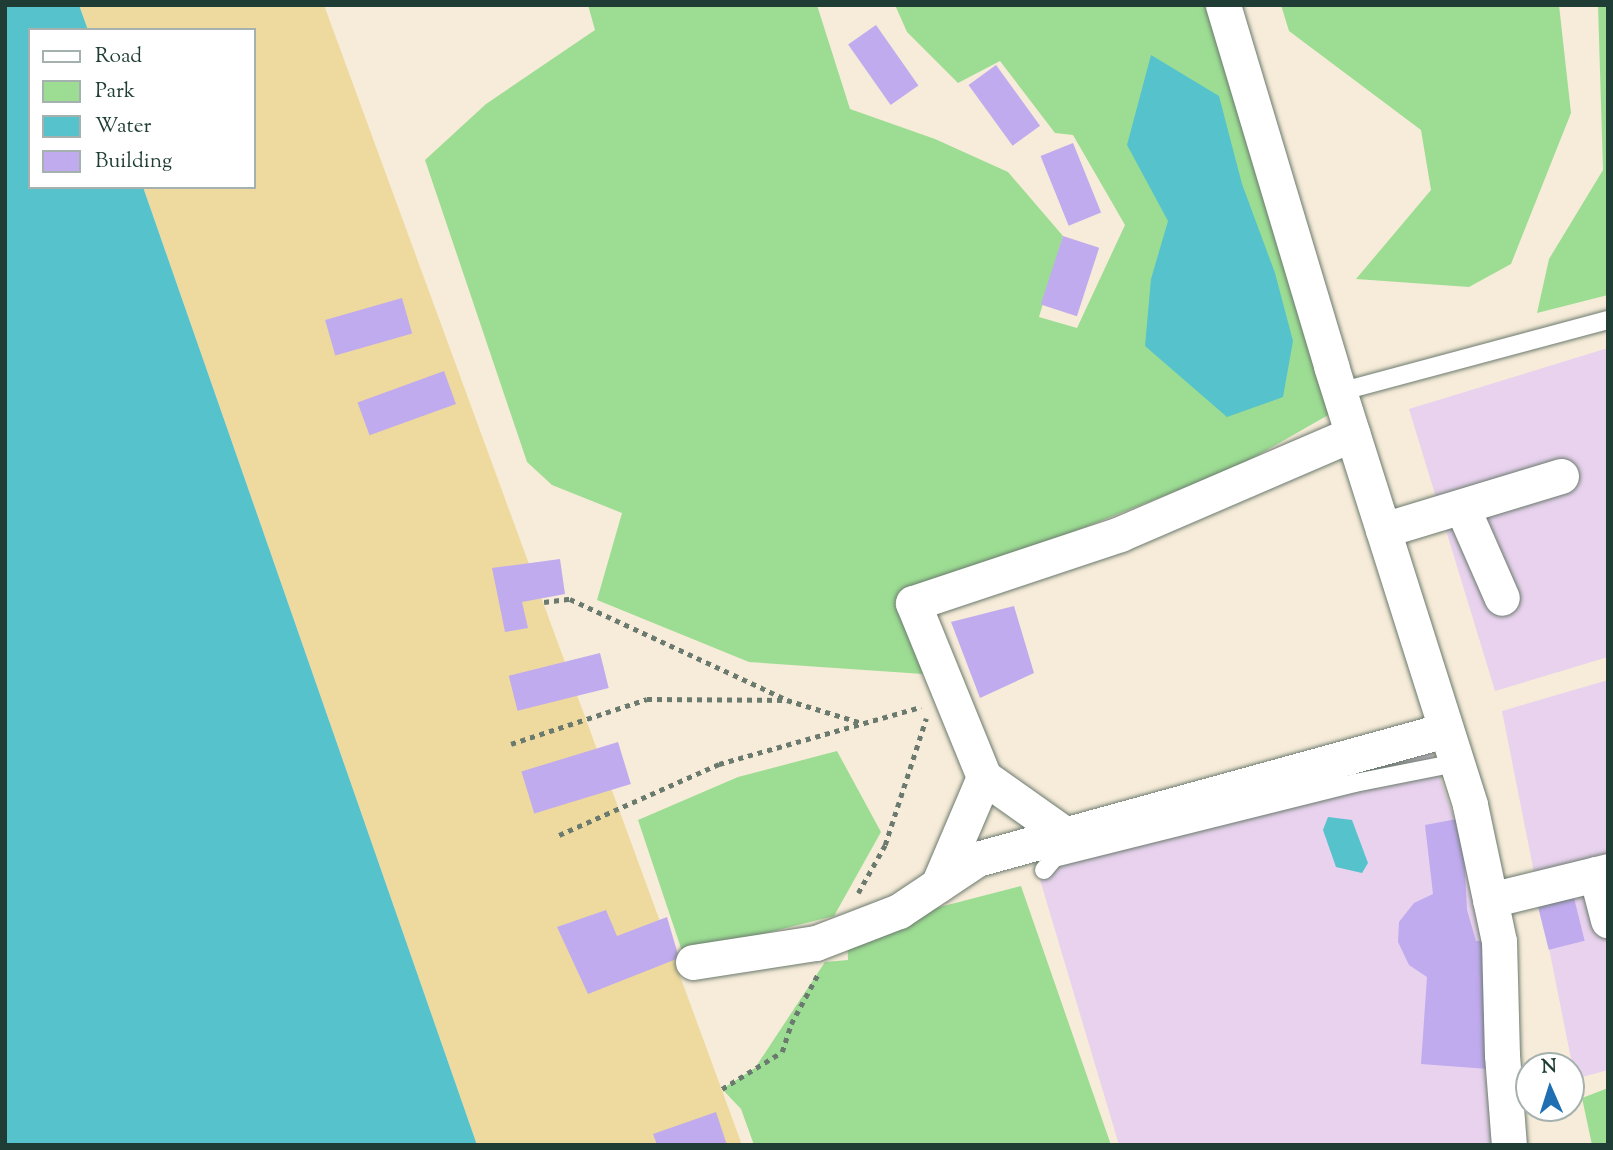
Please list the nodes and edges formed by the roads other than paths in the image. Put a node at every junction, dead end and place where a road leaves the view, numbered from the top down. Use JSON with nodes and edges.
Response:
{"nodes":[{"id":1,"x":1223,"y":5,"type":"edge"},
{"id":2,"x":1608,"y":320,"type":"edge"},
{"id":3,"x":1339,"y":392,"type":"junction"},
{"id":4,"x":1352,"y":434,"type":"junction"},
{"id":5,"x":1561,"y":476,"type":"dead end"},
{"id":6,"x":1462,"y":507,"type":"junction"},
{"id":7,"x":1383,"y":530,"type":"junction"},
{"id":8,"x":1502,"y":598,"type":"dead end"},
{"id":9,"x":1446,"y":730,"type":"junction"},
{"id":10,"x":1456,"y":763,"type":"junction"},
{"id":11,"x":984,"y":777,"type":"junction"},
{"id":12,"x":1066,"y":835,"type":"junction"},
{"id":13,"x":1044,"y":870,"type":"dead end"},
{"id":14,"x":1602,"y":873,"type":"edge"},
{"id":15,"x":938,"y":885,"type":"junction"},
{"id":16,"x":1490,"y":900,"type":"junction"},
{"id":17,"x":1608,"y":920,"type":"edge"},
{"id":18,"x":693,"y":961,"type":"dead end"},
{"id":19,"x":1510,"y":1145,"type":"edge"}],
"edges":[{"from":1,"to":3,"type":"street"},
{"from":2,"to":3,"type":"lane"},
{"from":3,"to":4,"type":"street"},
{"from":4,"to":7,"type":"street"},
{"from":4,"to":11,"type":"street"},
{"from":5,"to":6,"type":"street"},
{"from":6,"to":7,"type":"street"},
{"from":6,"to":8,"type":"street"},
{"from":7,"to":9,"type":"street"},
{"from":9,"to":10,"type":"street"},
{"from":9,"to":12,"type":"street"},
{"from":10,"to":13,"type":"lane"},
{"from":10,"to":16,"type":"street"},
{"from":11,"to":12,"type":"street"},
{"from":11,"to":15,"type":"street"},
{"from":12,"to":15,"type":"street"},
{"from":14,"to":16,"type":"street"},
{"from":14,"to":17,"type":"street"},
{"from":15,"to":18,"type":"street"},
{"from":16,"to":19,"type":"street"}]}
